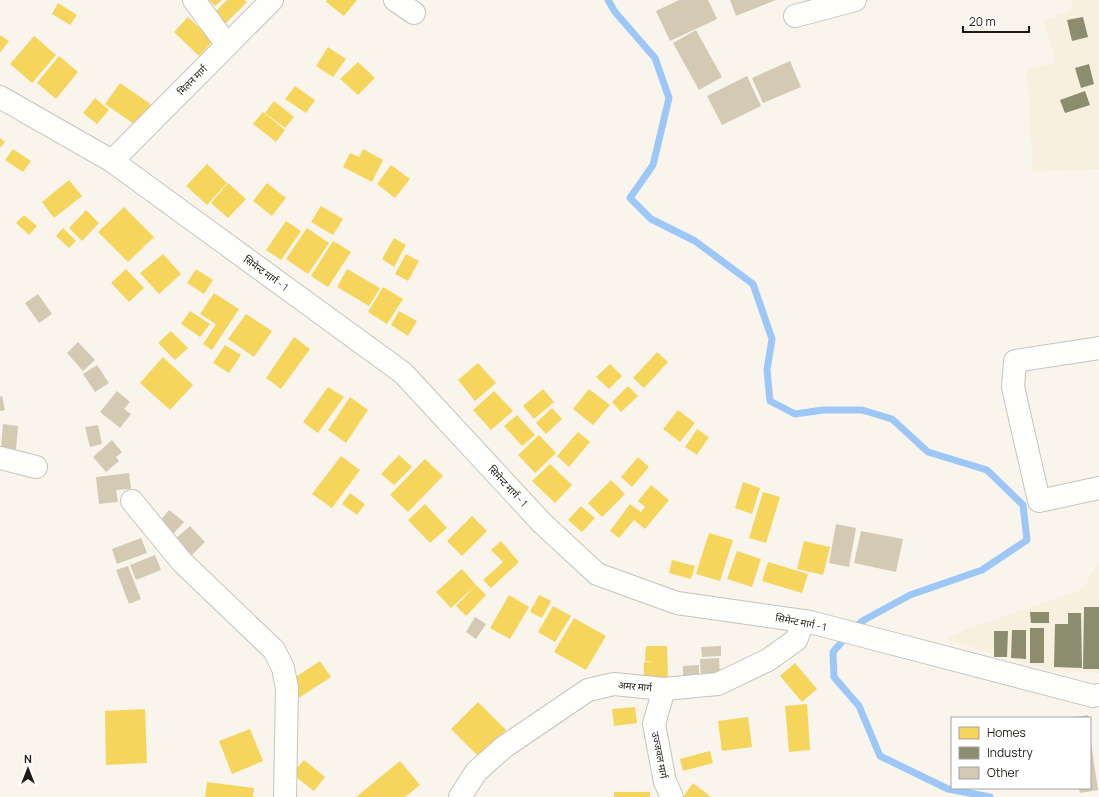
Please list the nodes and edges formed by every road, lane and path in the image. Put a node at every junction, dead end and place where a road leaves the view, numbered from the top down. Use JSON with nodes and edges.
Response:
{"nodes":[{"id":1,"x":194,"y":0,"type":"edge"},
{"id":2,"x":272,"y":0,"type":"edge"},
{"id":3,"x":395,"y":0,"type":"edge"},
{"id":4,"x":855,"y":0,"type":"edge"},
{"id":5,"x":414,"y":13,"type":"dead end"},
{"id":6,"x":795,"y":16,"type":"dead end"},
{"id":7,"x":227,"y":45,"type":"junction"},
{"id":8,"x":0,"y":97,"type":"edge"},
{"id":9,"x":112,"y":161,"type":"junction"},
{"id":10,"x":1099,"y":348,"type":"edge"},
{"id":11,"x":0,"y":458,"type":"edge"},
{"id":12,"x":36,"y":467,"type":"dead end"},
{"id":13,"x":1099,"y":488,"type":"edge"},
{"id":14,"x":132,"y":502,"type":"dead end"},
{"id":15,"x":807,"y":622,"type":"junction"},
{"id":16,"x":664,"y":689,"type":"junction"},
{"id":17,"x":1099,"y":695,"type":"edge"},
{"id":18,"x":285,"y":797,"type":"edge"},
{"id":19,"x":460,"y":797,"type":"edge"},
{"id":20,"x":672,"y":797,"type":"edge"}],
"edges":[{"from":1,"to":7,"type":"street"},
{"from":2,"to":7,"type":"street","name":"मिलन मार्ग"},
{"from":3,"to":5,"type":"street"},
{"from":4,"to":6,"type":"street"},
{"from":7,"to":9,"type":"street","name":"मिलन मार्ग"},
{"from":8,"to":9,"type":"street","name":"सिमेन्ट मार्ग - 1"},
{"from":9,"to":15,"type":"street","name":"सिमेन्ट मार्ग - 1"},
{"from":10,"to":13,"type":"street"},
{"from":11,"to":12,"type":"street"},
{"from":14,"to":18,"type":"street"},
{"from":15,"to":16,"type":"street","name":"अमर मार्ग"},
{"from":15,"to":17,"type":"street","name":"सिमेन्ट मार्ग - 1"},
{"from":16,"to":19,"type":"street","name":"अमर मार्ग"},
{"from":16,"to":20,"type":"street","name":"उज्जवल मार्ग"}]}
